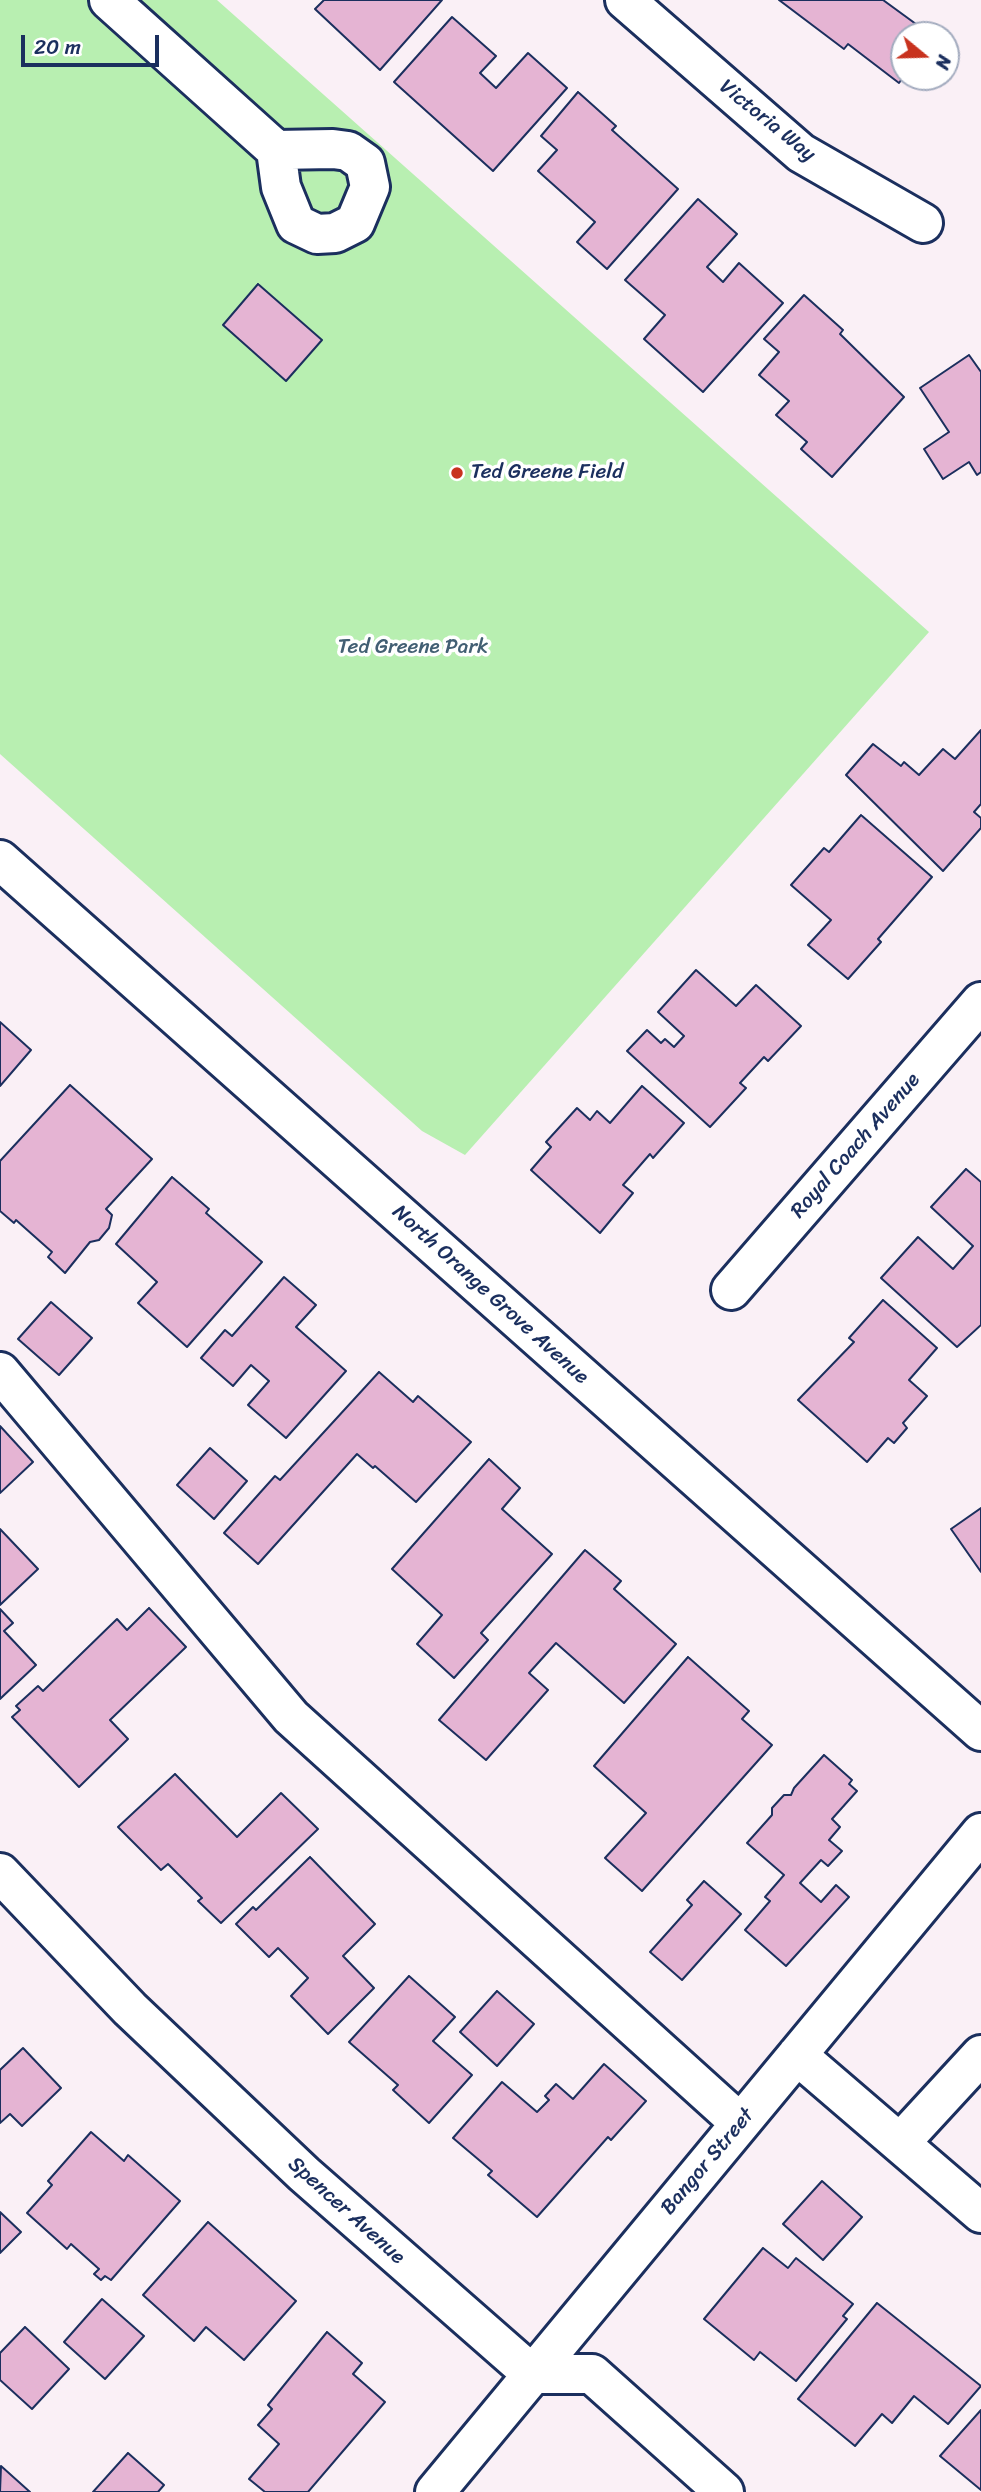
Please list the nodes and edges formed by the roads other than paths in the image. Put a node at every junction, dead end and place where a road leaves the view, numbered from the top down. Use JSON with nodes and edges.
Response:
{"nodes":[{"id":1,"x":109,"y":0,"type":"edge"},
{"id":2,"x":625,"y":0,"type":"edge"},
{"id":3,"x":276,"y":150,"type":"dead end"},
{"id":4,"x":923,"y":223,"type":"dead end"},
{"id":5,"x":0,"y":860,"type":"edge"},
{"id":6,"x":981,"y":1002,"type":"edge"},
{"id":7,"x":731,"y":1290,"type":"dead end"},
{"id":8,"x":0,"y":1373,"type":"edge"},
{"id":9,"x":981,"y":1731,"type":"edge"},
{"id":10,"x":981,"y":1833,"type":"edge"},
{"id":11,"x":0,"y":1873,"type":"edge"},
{"id":12,"x":797,"y":2055,"type":"junction"},
{"id":13,"x":981,"y":2055,"type":"edge"},
{"id":14,"x":740,"y":2123,"type":"junction"},
{"id":15,"x":900,"y":2143,"type":"junction"},
{"id":16,"x":981,"y":2213,"type":"edge"},
{"id":17,"x":532,"y":2374,"type":"junction"},
{"id":18,"x":435,"y":2492,"type":"edge"},
{"id":19,"x":724,"y":2492,"type":"edge"}],
"edges":[{"from":1,"to":3,"type":"street"},
{"from":2,"to":4,"type":"street","name":"Victoria Way"},
{"from":5,"to":9,"type":"street","name":"North Orange Grove Avenue"},
{"from":6,"to":7,"type":"street","name":"Royal Coach Avenue"},
{"from":8,"to":14,"type":"street"},
{"from":10,"to":12,"type":"street","name":"Bangor Street"},
{"from":11,"to":17,"type":"street","name":"Spencer Avenue"},
{"from":12,"to":14,"type":"street","name":"Bangor Street"},
{"from":12,"to":15,"type":"street"},
{"from":13,"to":15,"type":"street"},
{"from":14,"to":17,"type":"street","name":"Bangor Street"},
{"from":15,"to":16,"type":"street"},
{"from":17,"to":18,"type":"street","name":"Bangor Street"},
{"from":17,"to":19,"type":"street"}]}
